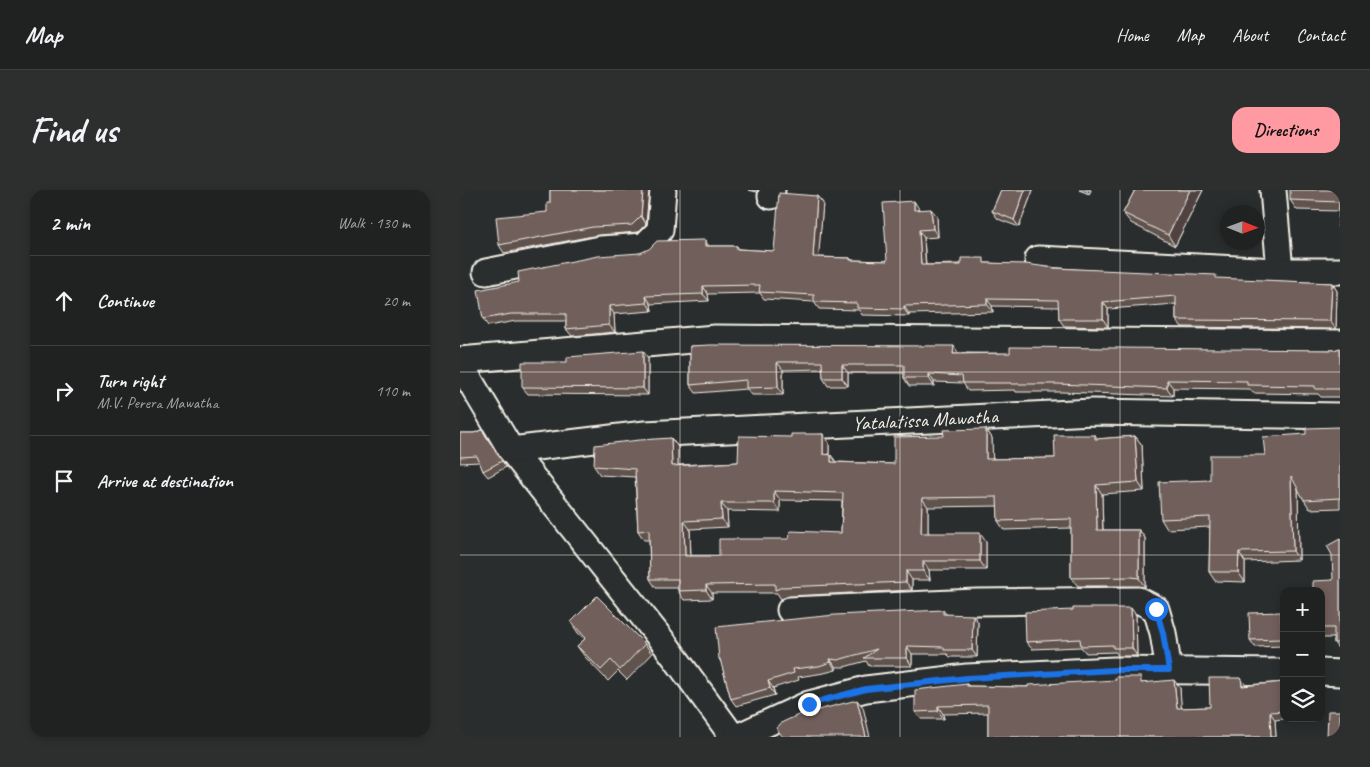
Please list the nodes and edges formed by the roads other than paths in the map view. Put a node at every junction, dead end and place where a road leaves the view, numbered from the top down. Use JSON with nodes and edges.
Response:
{"nodes":[{"id":1,"x":663,"y":190,"type":"edge"},
{"id":2,"x":1273,"y":190,"type":"edge"},
{"id":3,"x":1038,"y":259,"type":"dead end"},
{"id":4,"x":1280,"y":271,"type":"junction"},
{"id":5,"x":1340,"y":271,"type":"edge"},
{"id":6,"x":486,"y":272,"type":"dead end"},
{"id":7,"x":1340,"y":343,"type":"edge"},
{"id":8,"x":460,"y":360,"type":"edge"},
{"id":9,"x":460,"y":364,"type":"edge"},
{"id":10,"x":1340,"y":416,"type":"edge"},
{"id":11,"x":511,"y":450,"type":"junction"},
{"id":12,"x":790,"y":610,"type":"dead end"},
{"id":13,"x":1169,"y":670,"type":"junction"},
{"id":14,"x":1280,"y":672,"type":"edge"},
{"id":15,"x":1325,"y":672,"type":"edge"},
{"id":16,"x":1340,"y":672,"type":"edge"},
{"id":17,"x":733,"y":737,"type":"edge"},
{"id":18,"x":737,"y":737,"type":"edge"}],
"edges":[{"from":1,"to":6,"type":"street"},
{"from":2,"to":4,"type":"street"},
{"from":3,"to":4,"type":"street"},
{"from":4,"to":5,"type":"street"},
{"from":7,"to":8,"type":"street"},
{"from":9,"to":11,"type":"street"},
{"from":10,"to":11,"type":"street","name":"Yatalatissa Mawatha"},
{"from":11,"to":17,"type":"street"},
{"from":12,"to":13,"type":"street"},
{"from":13,"to":14,"type":"street"},
{"from":13,"to":18,"type":"street"},
{"from":15,"to":16,"type":"street"}]}
